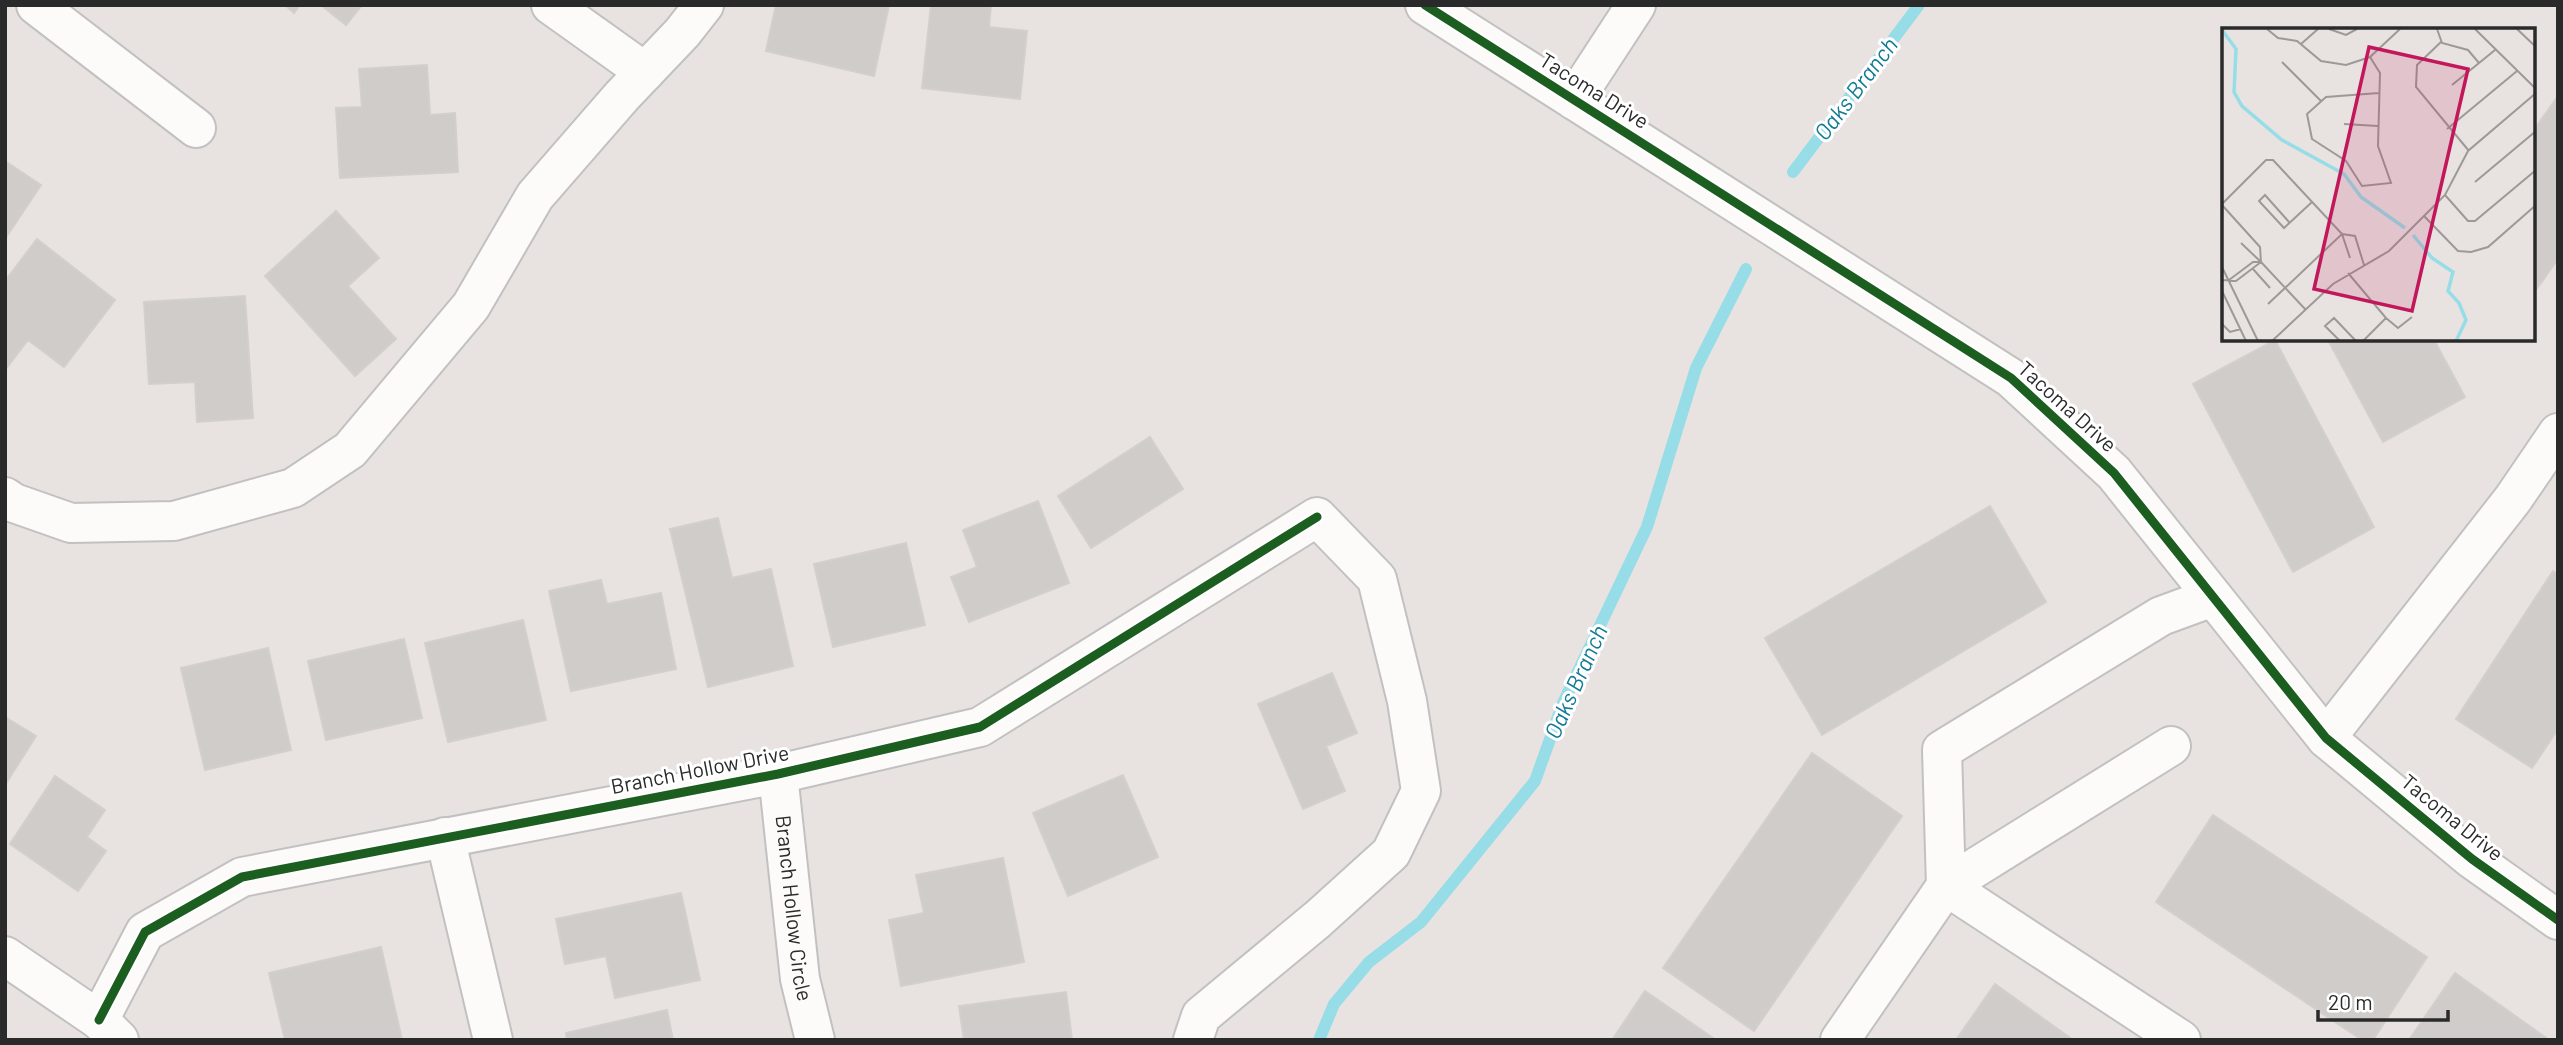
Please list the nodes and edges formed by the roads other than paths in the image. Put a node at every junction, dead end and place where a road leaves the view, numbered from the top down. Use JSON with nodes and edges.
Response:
{"nodes":[{"id":1,"x":36,"y":5,"type":"edge"},
{"id":2,"x":551,"y":5,"type":"edge"},
{"id":3,"x":704,"y":5,"type":"edge"},
{"id":4,"x":1425,"y":5,"type":"edge"},
{"id":5,"x":1636,"y":5,"type":"edge"},
{"id":6,"x":645,"y":72,"type":"junction"},
{"id":7,"x":1574,"y":100,"type":"junction"},
{"id":8,"x":196,"y":128,"type":"dead end"},
{"id":9,"x":2558,"y":433,"type":"edge"},
{"id":10,"x":5,"y":496,"type":"edge"},
{"id":11,"x":2213,"y":597,"type":"junction"},
{"id":12,"x":2326,"y":738,"type":"junction"},
{"id":13,"x":2171,"y":746,"type":"dead end"},
{"id":14,"x":778,"y":774,"type":"junction"},
{"id":15,"x":445,"y":838,"type":"junction"},
{"id":16,"x":1946,"y":886,"type":"junction"},
{"id":17,"x":2558,"y":920,"type":"edge"},
{"id":18,"x":5,"y":956,"type":"edge"},
{"id":19,"x":109,"y":1030,"type":"edge"},
{"id":20,"x":494,"y":1040,"type":"edge"},
{"id":21,"x":815,"y":1040,"type":"edge"},
{"id":22,"x":1193,"y":1040,"type":"edge"},
{"id":23,"x":1840,"y":1040,"type":"edge"},
{"id":24,"x":2181,"y":1040,"type":"edge"}],
"edges":[{"from":1,"to":8,"type":"street"},
{"from":2,"to":6,"type":"street"},
{"from":3,"to":6,"type":"street"},
{"from":4,"to":7,"type":"street","name":"Tacoma Drive"},
{"from":5,"to":7,"type":"street"},
{"from":6,"to":10,"type":"street"},
{"from":7,"to":11,"type":"street","name":"Tacoma Drive"},
{"from":9,"to":12,"type":"street"},
{"from":11,"to":12,"type":"street","name":"Tacoma Drive"},
{"from":11,"to":16,"type":"street"},
{"from":12,"to":17,"type":"street","name":"Tacoma Drive"},
{"from":13,"to":16,"type":"street"},
{"from":14,"to":15,"type":"street","name":"Branch Hollow Drive"},
{"from":14,"to":21,"type":"street","name":"Branch Hollow Circle"},
{"from":14,"to":22,"type":"street","name":"Branch Hollow Drive"},
{"from":15,"to":19,"type":"street","name":"Branch Hollow Drive"},
{"from":15,"to":20,"type":"street"},
{"from":16,"to":23,"type":"street"},
{"from":16,"to":24,"type":"street"},
{"from":18,"to":19,"type":"street"}]}
